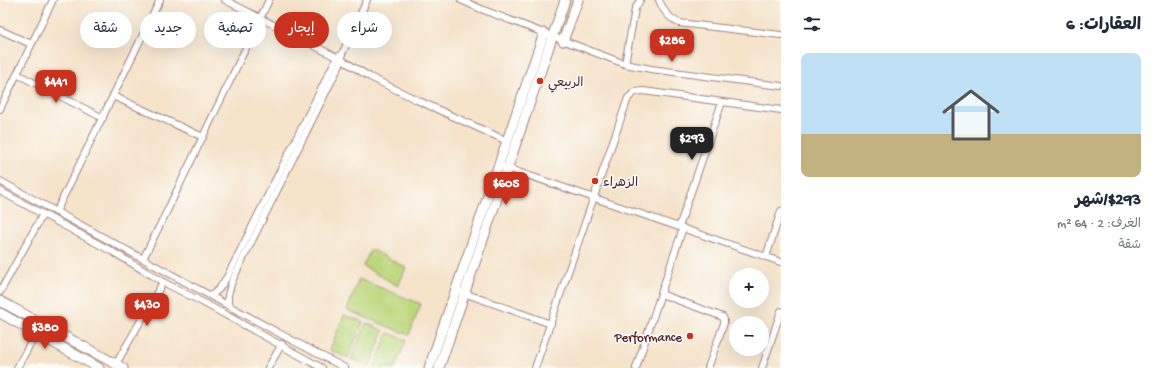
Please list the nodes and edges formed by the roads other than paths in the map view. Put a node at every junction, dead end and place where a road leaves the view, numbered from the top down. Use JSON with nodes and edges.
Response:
{"nodes":[{"id":1,"x":53,"y":0,"type":"edge"},
{"id":2,"x":159,"y":0,"type":"edge"},
{"id":3,"x":225,"y":0,"type":"edge"},
{"id":4,"x":269,"y":0,"type":"edge"},
{"id":5,"x":367,"y":0,"type":"edge"},
{"id":6,"x":461,"y":0,"type":"edge"},
{"id":7,"x":565,"y":0,"type":"edge"},
{"id":8,"x":578,"y":0,"type":"edge"},
{"id":9,"x":640,"y":0,"type":"edge"},
{"id":10,"x":658,"y":0,"type":"edge"},
{"id":11,"x":248,"y":12,"type":"edge"},
{"id":12,"x":263,"y":12,"type":"edge"},
{"id":13,"x":266,"y":21,"type":"edge"},
{"id":14,"x":0,"y":30,"type":"edge"},
{"id":15,"x":544,"y":33,"type":"junction"},
{"id":16,"x":781,"y":35,"type":"edge"},
{"id":17,"x":553,"y":36,"type":"junction"},
{"id":18,"x":563,"y":41,"type":"junction"},
{"id":19,"x":31,"y":44,"type":"junction"},
{"id":20,"x":246,"y":48,"type":"edge"},
{"id":21,"x":340,"y":57,"type":"junction"},
{"id":22,"x":625,"y":64,"type":"junction"},
{"id":23,"x":17,"y":74,"type":"junction"},
{"id":24,"x":781,"y":86,"type":"edge"},
{"id":25,"x":113,"y":96,"type":"junction"},
{"id":26,"x":722,"y":102,"type":"junction"},
{"id":27,"x":0,"y":109,"type":"edge"},
{"id":28,"x":781,"y":110,"type":"edge"},
{"id":29,"x":103,"y":118,"type":"junction"},
{"id":30,"x":203,"y":137,"type":"junction"},
{"id":31,"x":507,"y":141,"type":"junction"},
{"id":32,"x":498,"y":165,"type":"junction"},
{"id":33,"x":508,"y":168,"type":"junction"},
{"id":34,"x":0,"y":181,"type":"edge"},
{"id":35,"x":0,"y":191,"type":"edge"},
{"id":36,"x":594,"y":198,"type":"junction"},
{"id":37,"x":781,"y":211,"type":"edge"},
{"id":38,"x":56,"y":212,"type":"junction"},
{"id":39,"x":43,"y":214,"type":"junction"},
{"id":40,"x":681,"y":228,"type":"junction"},
{"id":41,"x":766,"y":257,"type":"junction"},
{"id":42,"x":142,"y":259,"type":"junction"},
{"id":43,"x":781,"y":262,"type":"edge"},
{"id":44,"x":163,"y":282,"type":"junction"},
{"id":45,"x":0,"y":292,"type":"edge"},
{"id":46,"x":460,"y":292,"type":"junction"},
{"id":47,"x":661,"y":294,"type":"junction"},
{"id":48,"x":211,"y":296,"type":"junction"},
{"id":49,"x":0,"y":301,"type":"edge"},
{"id":50,"x":228,"y":305,"type":"junction"},
{"id":51,"x":781,"y":311,"type":"edge"},
{"id":52,"x":0,"y":313,"type":"edge"},
{"id":53,"x":551,"y":324,"type":"junction"},
{"id":54,"x":36,"y":334,"type":"junction"},
{"id":55,"x":286,"y":337,"type":"junction"},
{"id":56,"x":281,"y":346,"type":"junction"},
{"id":57,"x":119,"y":366,"type":"edge"},
{"id":58,"x":538,"y":367,"type":"edge"},
{"id":59,"x":17,"y":368,"type":"edge"},
{"id":60,"x":99,"y":368,"type":"edge"},
{"id":61,"x":268,"y":368,"type":"edge"},
{"id":62,"x":322,"y":368,"type":"edge"},
{"id":63,"x":345,"y":368,"type":"edge"},
{"id":64,"x":429,"y":368,"type":"edge"},
{"id":65,"x":439,"y":368,"type":"edge"},
{"id":66,"x":636,"y":368,"type":"edge"},
{"id":67,"x":708,"y":368,"type":"edge"},
{"id":68,"x":762,"y":368,"type":"edge"}],
"edges":[{"from":1,"to":19,"type":"street"},
{"from":2,"to":25,"type":"street"},
{"from":3,"to":11,"type":"street"},
{"from":4,"to":12,"type":"street"},
{"from":5,"to":21,"type":"street"},
{"from":6,"to":15,"type":"street"},
{"from":7,"to":17,"type":"street"},
{"from":8,"to":18,"type":"street"},
{"from":9,"to":22,"type":"street"},
{"from":10,"to":16,"type":"street"},
{"from":13,"to":21,"type":"street"},
{"from":14,"to":19,"type":"street"},
{"from":15,"to":17,"type":"street"},
{"from":15,"to":31,"type":"street"},
{"from":17,"to":18,"type":"street"},
{"from":17,"to":33,"type":"street"},
{"from":18,"to":22,"type":"street"},
{"from":19,"to":23,"type":"street"},
{"from":20,"to":30,"type":"street"},
{"from":21,"to":31,"type":"street"},
{"from":21,"to":48,"type":"street"},
{"from":21,"to":50,"type":"street"},
{"from":22,"to":24,"type":"street"},
{"from":23,"to":27,"type":"street"},
{"from":23,"to":29,"type":"street"},
{"from":25,"to":29,"type":"street"},
{"from":25,"to":30,"type":"street"},
{"from":26,"to":28,"type":"street"},
{"from":26,"to":36,"type":"street"},
{"from":26,"to":40,"type":"street"},
{"from":29,"to":38,"type":"street"},
{"from":30,"to":42,"type":"street"},
{"from":31,"to":32,"type":"street"},
{"from":32,"to":33,"type":"street"},
{"from":32,"to":46,"type":"street"},
{"from":33,"to":36,"type":"street"},
{"from":33,"to":46,"type":"street"},
{"from":34,"to":38,"type":"street"},
{"from":35,"to":39,"type":"street"},
{"from":36,"to":40,"type":"street"},
{"from":36,"to":53,"type":"street"},
{"from":37,"to":41,"type":"street"},
{"from":38,"to":42,"type":"street"},
{"from":39,"to":44,"type":"street"},
{"from":39,"to":45,"type":"street"},
{"from":40,"to":41,"type":"street"},
{"from":40,"to":47,"type":"street"},
{"from":41,"to":43,"type":"street"},
{"from":42,"to":48,"type":"street"},
{"from":44,"to":56,"type":"street"},
{"from":44,"to":57,"type":"street"},
{"from":46,"to":53,"type":"street"},
{"from":46,"to":64,"type":"street"},
{"from":46,"to":65,"type":"street"},
{"from":47,"to":66,"type":"street"},
{"from":47,"to":67,"type":"street"},
{"from":48,"to":50,"type":"street"},
{"from":49,"to":57,"type":"street"},
{"from":50,"to":55,"type":"street"},
{"from":51,"to":68,"type":"street"},
{"from":52,"to":54,"type":"street"},
{"from":53,"to":58,"type":"street"},
{"from":54,"to":59,"type":"street"},
{"from":54,"to":60,"type":"street"},
{"from":55,"to":56,"type":"street"},
{"from":55,"to":63,"type":"street"},
{"from":56,"to":61,"type":"street"},
{"from":56,"to":62,"type":"street"}]}
